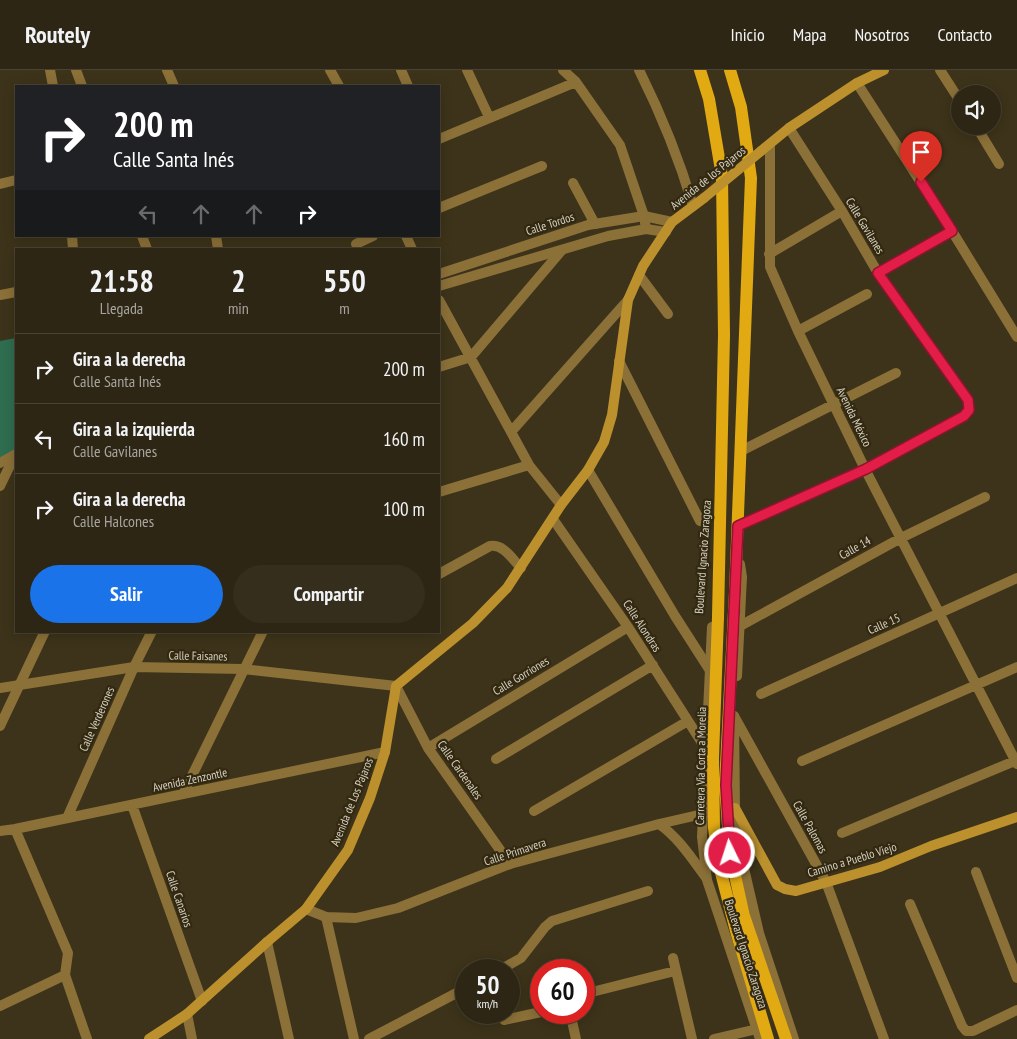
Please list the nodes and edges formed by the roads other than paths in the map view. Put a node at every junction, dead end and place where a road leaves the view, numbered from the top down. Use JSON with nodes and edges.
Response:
{"nodes":[{"id":1,"x":50,"y":70,"type":"edge"},
{"id":2,"x":76,"y":70,"type":"edge"},
{"id":3,"x":167,"y":70,"type":"edge"},
{"id":4,"x":330,"y":70,"type":"edge"},
{"id":5,"x":400,"y":70,"type":"edge"},
{"id":6,"x":467,"y":70,"type":"edge"},
{"id":7,"x":563,"y":70,"type":"edge"},
{"id":8,"x":638,"y":70,"type":"edge"},
{"id":9,"x":700,"y":70,"type":"edge"},
{"id":10,"x":730,"y":70,"type":"edge"},
{"id":11,"x":884,"y":70,"type":"edge"},
{"id":12,"x":940,"y":70,"type":"edge"},
{"id":13,"x":576,"y":82,"type":"junction"},
{"id":14,"x":857,"y":83,"type":"junction"},
{"id":15,"x":53,"y":85,"type":"edge"},
{"id":16,"x":82,"y":85,"type":"edge"},
{"id":17,"x":174,"y":85,"type":"edge"},
{"id":18,"x":338,"y":85,"type":"edge"},
{"id":19,"x":408,"y":85,"type":"edge"},
{"id":20,"x":951,"y":87,"type":"edge"},
{"id":21,"x":489,"y":117,"type":"junction"},
{"id":22,"x":789,"y":128,"type":"junction"},
{"id":23,"x":981,"y":135,"type":"edge"},
{"id":24,"x":440,"y":139,"type":"edge"},
{"id":25,"x":770,"y":145,"type":"junction"},
{"id":26,"x":999,"y":164,"type":"dead end"},
{"id":27,"x":542,"y":166,"type":"dead end"},
{"id":28,"x":15,"y":180,"type":"edge"},
{"id":29,"x":573,"y":183,"type":"dead end"},
{"id":30,"x":0,"y":184,"type":"edge"},
{"id":31,"x":693,"y":206,"type":"junction"},
{"id":32,"x":440,"y":208,"type":"edge"},
{"id":33,"x":842,"y":212,"type":"junction"},
{"id":34,"x":644,"y":216,"type":"junction"},
{"id":35,"x":672,"y":222,"type":"junction"},
{"id":36,"x":595,"y":224,"type":"junction"},
{"id":37,"x":646,"y":230,"type":"junction"},
{"id":38,"x":952,"y":231,"type":"junction"},
{"id":39,"x":666,"y":232,"type":"junction"},
{"id":40,"x":371,"y":237,"type":"edge"},
{"id":41,"x":356,"y":244,"type":"dead end"},
{"id":42,"x":562,"y":250,"type":"junction"},
{"id":43,"x":769,"y":254,"type":"junction"},
{"id":44,"x":878,"y":273,"type":"junction"},
{"id":45,"x":440,"y":274,"type":"edge"},
{"id":46,"x":639,"y":275,"type":"junction"},
{"id":47,"x":440,"y":286,"type":"edge"},
{"id":48,"x":15,"y":292,"type":"edge"},
{"id":49,"x":867,"y":294,"type":"dead end"},
{"id":50,"x":0,"y":295,"type":"edge"},
{"id":51,"x":628,"y":300,"type":"junction"},
{"id":52,"x":440,"y":302,"type":"edge"},
{"id":53,"x":668,"y":314,"type":"dead end"},
{"id":54,"x":798,"y":331,"type":"junction"},
{"id":55,"x":1017,"y":337,"type":"edge"},
{"id":56,"x":470,"y":357,"type":"junction"},
{"id":57,"x":619,"y":361,"type":"junction"},
{"id":58,"x":440,"y":367,"type":"edge"},
{"id":59,"x":896,"y":373,"type":"dead end"},
{"id":60,"x":834,"y":405,"type":"junction"},
{"id":61,"x":511,"y":432,"type":"junction"},
{"id":62,"x":741,"y":451,"type":"junction"},
{"id":63,"x":15,"y":455,"type":"edge"},
{"id":64,"x":15,"y":456,"type":"edge"},
{"id":65,"x":0,"y":463,"type":"edge"},
{"id":66,"x":529,"y":465,"type":"junction"},
{"id":67,"x":866,"y":469,"type":"junction"},
{"id":68,"x":588,"y":470,"type":"junction"},
{"id":69,"x":0,"y":486,"type":"edge"},
{"id":70,"x":440,"y":492,"type":"edge"},
{"id":71,"x":985,"y":497,"type":"dead end"},
{"id":72,"x":561,"y":506,"type":"junction"},
{"id":73,"x":553,"y":519,"type":"junction"},
{"id":74,"x":700,"y":521,"type":"dead end"},
{"id":75,"x":738,"y":526,"type":"junction"},
{"id":76,"x":901,"y":538,"type":"junction"},
{"id":77,"x":720,"y":545,"type":"junction"},
{"id":78,"x":737,"y":550,"type":"junction"},
{"id":79,"x":521,"y":568,"type":"junction"},
{"id":80,"x":440,"y":573,"type":"edge"},
{"id":81,"x":1017,"y":578,"type":"edge"},
{"id":82,"x":939,"y":613,"type":"junction"},
{"id":83,"x":740,"y":626,"type":"junction"},
{"id":84,"x":628,"y":627,"type":"junction"},
{"id":85,"x":45,"y":633,"type":"edge"},
{"id":86,"x":151,"y":633,"type":"edge"},
{"id":87,"x":261,"y":633,"type":"edge"},
{"id":88,"x":652,"y":665,"type":"junction"},
{"id":89,"x":134,"y":667,"type":"junction"},
{"id":90,"x":1017,"y":667,"type":"edge"},
{"id":91,"x":243,"y":669,"type":"junction"},
{"id":92,"x":710,"y":669,"type":"junction"},
{"id":93,"x":977,"y":684,"type":"junction"},
{"id":94,"x":20,"y":685,"type":"junction"},
{"id":95,"x":396,"y":686,"type":"junction"},
{"id":96,"x":0,"y":688,"type":"edge"},
{"id":97,"x":761,"y":694,"type":"dead end"},
{"id":98,"x":734,"y":716,"type":"junction"},
{"id":99,"x":688,"y":721,"type":"junction"},
{"id":100,"x":0,"y":726,"type":"edge"},
{"id":101,"x":428,"y":748,"type":"junction"},
{"id":102,"x":706,"y":749,"type":"junction"},
{"id":103,"x":385,"y":752,"type":"junction"},
{"id":104,"x":496,"y":759,"type":"dead end"},
{"id":105,"x":802,"y":761,"type":"dead end"},
{"id":106,"x":1016,"y":761,"type":"edge"},
{"id":107,"x":183,"y":794,"type":"junction"},
{"id":108,"x":132,"y":805,"type":"junction"},
{"id":109,"x":735,"y":808,"type":"junction"},
{"id":110,"x":534,"y":811,"type":"dead end"},
{"id":111,"x":702,"y":814,"type":"junction"},
{"id":112,"x":1017,"y":817,"type":"edge"},
{"id":113,"x":67,"y":818,"type":"junction"},
{"id":114,"x":659,"y":824,"type":"junction"},
{"id":115,"x":15,"y":829,"type":"junction"},
{"id":116,"x":0,"y":831,"type":"edge"},
{"id":117,"x":842,"y":833,"type":"dead end"},
{"id":118,"x":510,"y":864,"type":"junction"},
{"id":119,"x":976,"y":872,"type":"dead end"},
{"id":120,"x":708,"y":880,"type":"junction"},
{"id":121,"x":826,"y":882,"type":"junction"},
{"id":122,"x":648,"y":891,"type":"dead end"},
{"id":123,"x":910,"y":904,"type":"dead end"},
{"id":124,"x":306,"y":909,"type":"junction"},
{"id":125,"x":326,"y":918,"type":"junction"},
{"id":126,"x":267,"y":942,"type":"junction"},
{"id":127,"x":673,"y":958,"type":"dead end"},
{"id":128,"x":519,"y":959,"type":"edge"},
{"id":129,"x":675,"y":971,"type":"junction"},
{"id":130,"x":65,"y":975,"type":"junction"},
{"id":131,"x":1017,"y":978,"type":"edge"},
{"id":132,"x":595,"y":991,"type":"edge"},
{"id":133,"x":455,"y":994,"type":"edge"},
{"id":134,"x":202,"y":1001,"type":"junction"},
{"id":135,"x":0,"y":1006,"type":"edge"},
{"id":136,"x":1017,"y":1010,"type":"edge"},
{"id":137,"x":187,"y":1014,"type":"junction"},
{"id":138,"x":573,"y":1024,"type":"edge"},
{"id":139,"x":759,"y":1034,"type":"edge"},
{"id":140,"x":87,"y":1039,"type":"edge"},
{"id":141,"x":149,"y":1039,"type":"edge"},
{"id":142,"x":192,"y":1039,"type":"edge"},
{"id":143,"x":289,"y":1039,"type":"edge"},
{"id":144,"x":354,"y":1039,"type":"edge"},
{"id":145,"x":369,"y":1039,"type":"edge"},
{"id":146,"x":576,"y":1039,"type":"edge"},
{"id":147,"x":692,"y":1039,"type":"edge"},
{"id":148,"x":714,"y":1039,"type":"edge"},
{"id":149,"x":768,"y":1039,"type":"edge"},
{"id":150,"x":786,"y":1039,"type":"edge"},
{"id":151,"x":794,"y":1039,"type":"edge"},
{"id":152,"x":884,"y":1039,"type":"edge"}],
"edges":[{"from":1,"to":15,"type":"street"},
{"from":2,"to":16,"type":"street"},
{"from":3,"to":17,"type":"street"},
{"from":4,"to":18,"type":"street"},
{"from":5,"to":19,"type":"street"},
{"from":6,"to":21,"type":"street"},
{"from":7,"to":13,"type":"street"},
{"from":8,"to":31,"type":"street"},
{"from":9,"to":77,"type":"main road","name":"Boulevard Ignacio Zaragoza"},
{"from":10,"to":62,"type":"main road","name":"Boulevard Ignacio Zaragoza"},
{"from":11,"to":14,"type":"main road","name":"Avenida de los Pajaros"},
{"from":12,"to":20,"type":"street"},
{"from":13,"to":21,"type":"street"},
{"from":13,"to":34,"type":"street"},
{"from":14,"to":22,"type":"main road","name":"Avenida de los Pajaros"},
{"from":14,"to":38,"type":"street"},
{"from":21,"to":24,"type":"street"},
{"from":22,"to":25,"type":"main road","name":"Avenida de los Pajaros"},
{"from":22,"to":33,"type":"street","name":"Calle Gavilanes"},
{"from":23,"to":26,"type":"street"},
{"from":25,"to":31,"type":"main road","name":"Avenida de los Pajaros","bridge":true},
{"from":25,"to":43,"type":"street","name":"Avenida México"},
{"from":27,"to":32,"type":"street"},
{"from":28,"to":30,"type":"street"},
{"from":29,"to":36,"type":"street"},
{"from":31,"to":35,"type":"main road","name":"Avenida de los Pajaros"},
{"from":33,"to":43,"type":"street"},
{"from":33,"to":44,"type":"street","name":"Calle Gavilanes"},
{"from":34,"to":35,"type":"street","name":"Calle Tordos"},
{"from":34,"to":36,"type":"street","name":"Calle Tordos"},
{"from":34,"to":37,"type":"street"},
{"from":35,"to":39,"type":"main road","name":"Avenida de los Pajaros"},
{"from":36,"to":45,"type":"street","name":"Calle Tordos"},
{"from":37,"to":39,"type":"street"},
{"from":37,"to":42,"type":"street"},
{"from":38,"to":44,"type":"street"},
{"from":38,"to":55,"type":"street"},
{"from":39,"to":46,"type":"main road","name":"Avenida de los Pajaros"},
{"from":40,"to":41,"type":"street"},
{"from":42,"to":47,"type":"street"},
{"from":42,"to":56,"type":"street"},
{"from":43,"to":54,"type":"street","name":"Avenida México"},
{"from":44,"to":67,"type":"street","name":"Calle Gavilanes"},
{"from":46,"to":51,"type":"main road","name":"Avenida de los Pajaros"},
{"from":46,"to":53,"type":"street"},
{"from":48,"to":50,"type":"street"},
{"from":49,"to":54,"type":"street"},
{"from":51,"to":57,"type":"main road","name":"Avenida de los Pajaros"},
{"from":51,"to":61,"type":"street"},
{"from":52,"to":56,"type":"street"},
{"from":54,"to":60,"type":"street","name":"Avenida México"},
{"from":56,"to":58,"type":"street"},
{"from":56,"to":61,"type":"street"},
{"from":57,"to":68,"type":"main road"},
{"from":57,"to":74,"type":"street"},
{"from":59,"to":60,"type":"street"},
{"from":60,"to":62,"type":"street"},
{"from":60,"to":67,"type":"street","name":"Avenida México"},
{"from":61,"to":66,"type":"street"},
{"from":62,"to":75,"type":"main road","name":"Boulevard Ignacio Zaragoza"},
{"from":63,"to":65,"type":"street"},
{"from":64,"to":69,"type":"street"},
{"from":66,"to":70,"type":"street"},
{"from":66,"to":72,"type":"street"},
{"from":67,"to":75,"type":"street"},
{"from":67,"to":76,"type":"street","name":"Avenida México"},
{"from":68,"to":72,"type":"main road"},
{"from":68,"to":92,"type":"street"},
{"from":71,"to":76,"type":"street","name":"Calle 14"},
{"from":72,"to":73,"type":"main road"},
{"from":73,"to":79,"type":"main road"},
{"from":73,"to":84,"type":"street","name":"Calle Alondras"},
{"from":75,"to":78,"type":"main road","name":"Boulevard Ignacio Zaragoza"},
{"from":76,"to":82,"type":"street","name":"Avenida México"},
{"from":76,"to":83,"type":"street","name":"Calle 14"},
{"from":77,"to":92,"type":"street","name":"Boulevard Ignacio Zaragoza"},
{"from":77,"to":149,"type":"main road","name":"Carretera Vía Corta a Morelia","bridge":true},
{"from":78,"to":83,"type":"street","name":"Boulevard Ignacio Zaragoza"},
{"from":78,"to":150,"type":"main road","name":"Carretera Vía Corta a Morelia","bridge":true},
{"from":79,"to":80,"type":"street"},
{"from":79,"to":95,"type":"main road"},
{"from":81,"to":82,"type":"street","name":"Calle 15"},
{"from":82,"to":93,"type":"street","name":"Avenida México"},
{"from":82,"to":97,"type":"street","name":"Calle 15"},
{"from":83,"to":98,"type":"street","name":"Boulevard Ignacio Zaragoza"},
{"from":84,"to":88,"type":"street","name":"Calle Alondras"},
{"from":84,"to":101,"type":"street","name":"Calle Gorriones"},
{"from":85,"to":94,"type":"street"},
{"from":86,"to":89,"type":"street","name":"Calle Verderones"},
{"from":87,"to":91,"type":"street"},
{"from":88,"to":99,"type":"street","name":"Calle Alondras"},
{"from":88,"to":104,"type":"street"},
{"from":89,"to":91,"type":"street","name":"Calle Faisanes"},
{"from":89,"to":94,"type":"street","name":"Calle Faisanes"},
{"from":89,"to":113,"type":"street","name":"Calle Verderones"},
{"from":90,"to":93,"type":"street"},
{"from":91,"to":95,"type":"street","name":"Calle Faisanes"},
{"from":91,"to":107,"type":"street"},
{"from":92,"to":102,"type":"street","name":"Boulevard Ignacio Zaragoza"},
{"from":93,"to":105,"type":"street"},
{"from":93,"to":106,"type":"street","name":"Avenida México"},
{"from":94,"to":96,"type":"street","name":"Calle Faisanes"},
{"from":94,"to":100,"type":"street"},
{"from":95,"to":101,"type":"street","name":"Calle Cardenales"},
{"from":95,"to":103,"type":"main road","name":"Avenida de Los Pajaros"},
{"from":98,"to":109,"type":"street","name":"Boulevard Ignacio Zaragoza"},
{"from":98,"to":121,"type":"street","name":"Calle Palomas"},
{"from":99,"to":102,"type":"street","name":"Calle Alondras"},
{"from":99,"to":110,"type":"street"},
{"from":101,"to":118,"type":"street","name":"Calle Cardenales"},
{"from":102,"to":111,"type":"street","name":"Boulevard Ignacio Zaragoza"},
{"from":103,"to":107,"type":"street","name":"Avenida Zenzontle"},
{"from":103,"to":124,"type":"main road","name":"Avenida de Los Pajaros"},
{"from":106,"to":117,"type":"street"},
{"from":107,"to":108,"type":"street","name":"Avenida Zenzontle"},
{"from":108,"to":113,"type":"street","name":"Avenida Zenzontle"},
{"from":108,"to":134,"type":"street","name":"Calle Canarios"},
{"from":109,"to":111,"type":"street","name":"Calle Primavera"},
{"from":109,"to":121,"type":"main road","name":"Camino a Pueblo Viejo"},
{"from":109,"to":151,"type":"street","name":"Boulevard Ignacio Zaragoza"},
{"from":111,"to":114,"type":"street","name":"Calle Primavera"},
{"from":111,"to":120,"type":"street","name":"Boulevard Ignacio Zaragoza"},
{"from":112,"to":121,"type":"main road","name":"Camino a Pueblo Viejo"},
{"from":113,"to":115,"type":"street","name":"Avenida Zenzontle"},
{"from":114,"to":118,"type":"street","name":"Calle Primavera"},
{"from":114,"to":120,"type":"street"},
{"from":115,"to":116,"type":"street","name":"Avenida Zenzontle"},
{"from":115,"to":130,"type":"street"},
{"from":118,"to":125,"type":"street","name":"Calle Primavera"},
{"from":119,"to":131,"type":"street"},
{"from":120,"to":139,"type":"street","name":"Boulevard Ignacio Zaragoza"},
{"from":121,"to":152,"type":"street","name":"Calle Palomas"},
{"from":122,"to":128,"type":"street"},
{"from":123,"to":136,"type":"street"},
{"from":124,"to":125,"type":"street","name":"Calle Primavera"},
{"from":124,"to":126,"type":"main road","name":"Avenida de Los Pajaros"},
{"from":125,"to":144,"type":"street"},
{"from":126,"to":134,"type":"main road","name":"Avenida de Los Pajaros"},
{"from":126,"to":143,"type":"street"},
{"from":127,"to":129,"type":"street"},
{"from":129,"to":132,"type":"street"},
{"from":129,"to":147,"type":"street"},
{"from":130,"to":135,"type":"street"},
{"from":130,"to":140,"type":"street"},
{"from":133,"to":145,"type":"street"},
{"from":134,"to":137,"type":"main road","name":"Avenida de Los Pajaros"},
{"from":137,"to":141,"type":"main road","name":"Avenida de Los Pajaros"},
{"from":137,"to":142,"type":"street"},
{"from":138,"to":146,"type":"street"},
{"from":139,"to":148,"type":"street"}]}
